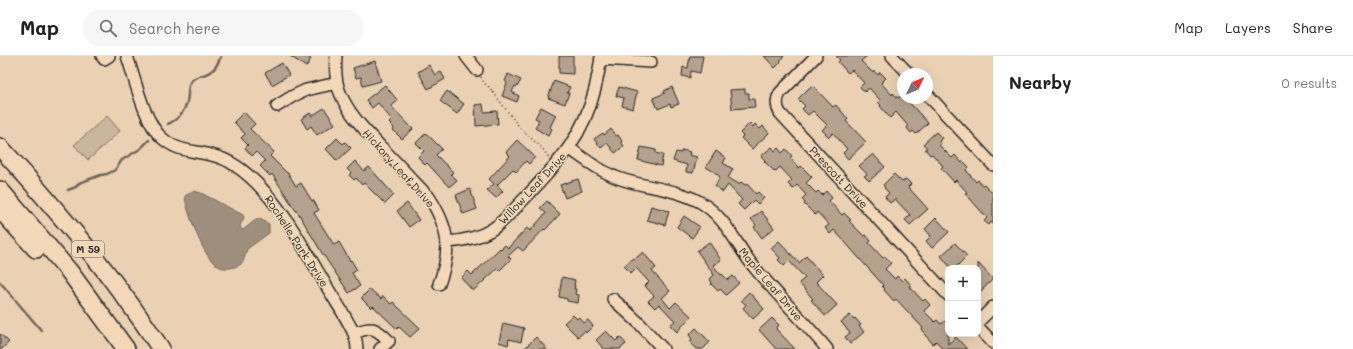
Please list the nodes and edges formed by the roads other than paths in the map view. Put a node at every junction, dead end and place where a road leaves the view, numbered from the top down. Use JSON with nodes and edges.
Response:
{"nodes":[{"id":1,"x":102,"y":56,"type":"edge"},
{"id":2,"x":109,"y":56,"type":"edge"},
{"id":3,"x":127,"y":56,"type":"edge"},
{"id":4,"x":336,"y":56,"type":"edge"},
{"id":5,"x":466,"y":56,"type":"edge"},
{"id":6,"x":816,"y":56,"type":"edge"},
{"id":7,"x":892,"y":56,"type":"edge"},
{"id":8,"x":600,"y":57,"type":"edge"},
{"id":9,"x":651,"y":62,"type":"dead end"},
{"id":10,"x":903,"y":68,"type":"edge"},
{"id":11,"x":477,"y":70,"type":"road end"},
{"id":12,"x":337,"y":83,"type":"junction"},
{"id":13,"x":933,"y":100,"type":"edge"},
{"id":14,"x":277,"y":106,"type":"dead end"},
{"id":15,"x":0,"y":147,"type":"edge"},
{"id":16,"x":569,"y":148,"type":"junction"},
{"id":17,"x":993,"y":165,"type":"edge"},
{"id":18,"x":0,"y":190,"type":"edge"},
{"id":19,"x":0,"y":209,"type":"edge"},
{"id":20,"x":447,"y":242,"type":"junction"},
{"id":21,"x":439,"y":284,"type":"dead end"},
{"id":22,"x":945,"y":292,"type":"edge"},
{"id":23,"x":613,"y":300,"type":"dead end"},
{"id":24,"x":993,"y":307,"type":"edge"},
{"id":25,"x":981,"y":319,"type":"edge"},
{"id":26,"x":981,"y":330,"type":"edge"},
{"id":27,"x":354,"y":333,"type":"junction"},
{"id":28,"x":993,"y":343,"type":"edge"},
{"id":29,"x":125,"y":349,"type":"edge"},
{"id":30,"x":161,"y":349,"type":"edge"},
{"id":31,"x":357,"y":349,"type":"edge"},
{"id":32,"x":380,"y":349,"type":"edge"},
{"id":33,"x":663,"y":349,"type":"edge"},
{"id":34,"x":827,"y":349,"type":"edge"}],
"edges":[{"from":1,"to":2,"type":"street"},
{"from":3,"to":27,"type":"street","name":"Rochelle Park Drive"},
{"from":4,"to":12,"type":"street","name":"Hickory Leaf Drive"},
{"from":5,"to":11,"type":"street"},
{"from":6,"to":22,"type":"street","name":"Prescott Drive"},
{"from":7,"to":10,"type":"street"},
{"from":8,"to":9,"type":"street"},
{"from":8,"to":16,"type":"street","name":"Willow Leaf Drive"},
{"from":12,"to":14,"type":"street"},
{"from":12,"to":20,"type":"street","name":"Hickory Leaf Drive"},
{"from":13,"to":17,"type":"street"},
{"from":15,"to":30,"type":"highway","number":"M 59"},
{"from":16,"to":20,"type":"street","name":"Willow Leaf Drive"},
{"from":16,"to":34,"type":"street","name":"Maple Leaf Drive"},
{"from":18,"to":29,"type":"highway","number":"M 59"},
{"from":19,"to":29,"type":"highway"},
{"from":20,"to":21,"type":"street","name":"Hickory Leaf Drive"},
{"from":23,"to":33,"type":"street"},
{"from":24,"to":25,"type":"street"},
{"from":26,"to":28,"type":"street"},
{"from":27,"to":31,"type":"street","name":"Rochelle Park Drive"},
{"from":27,"to":32,"type":"street"}]}
